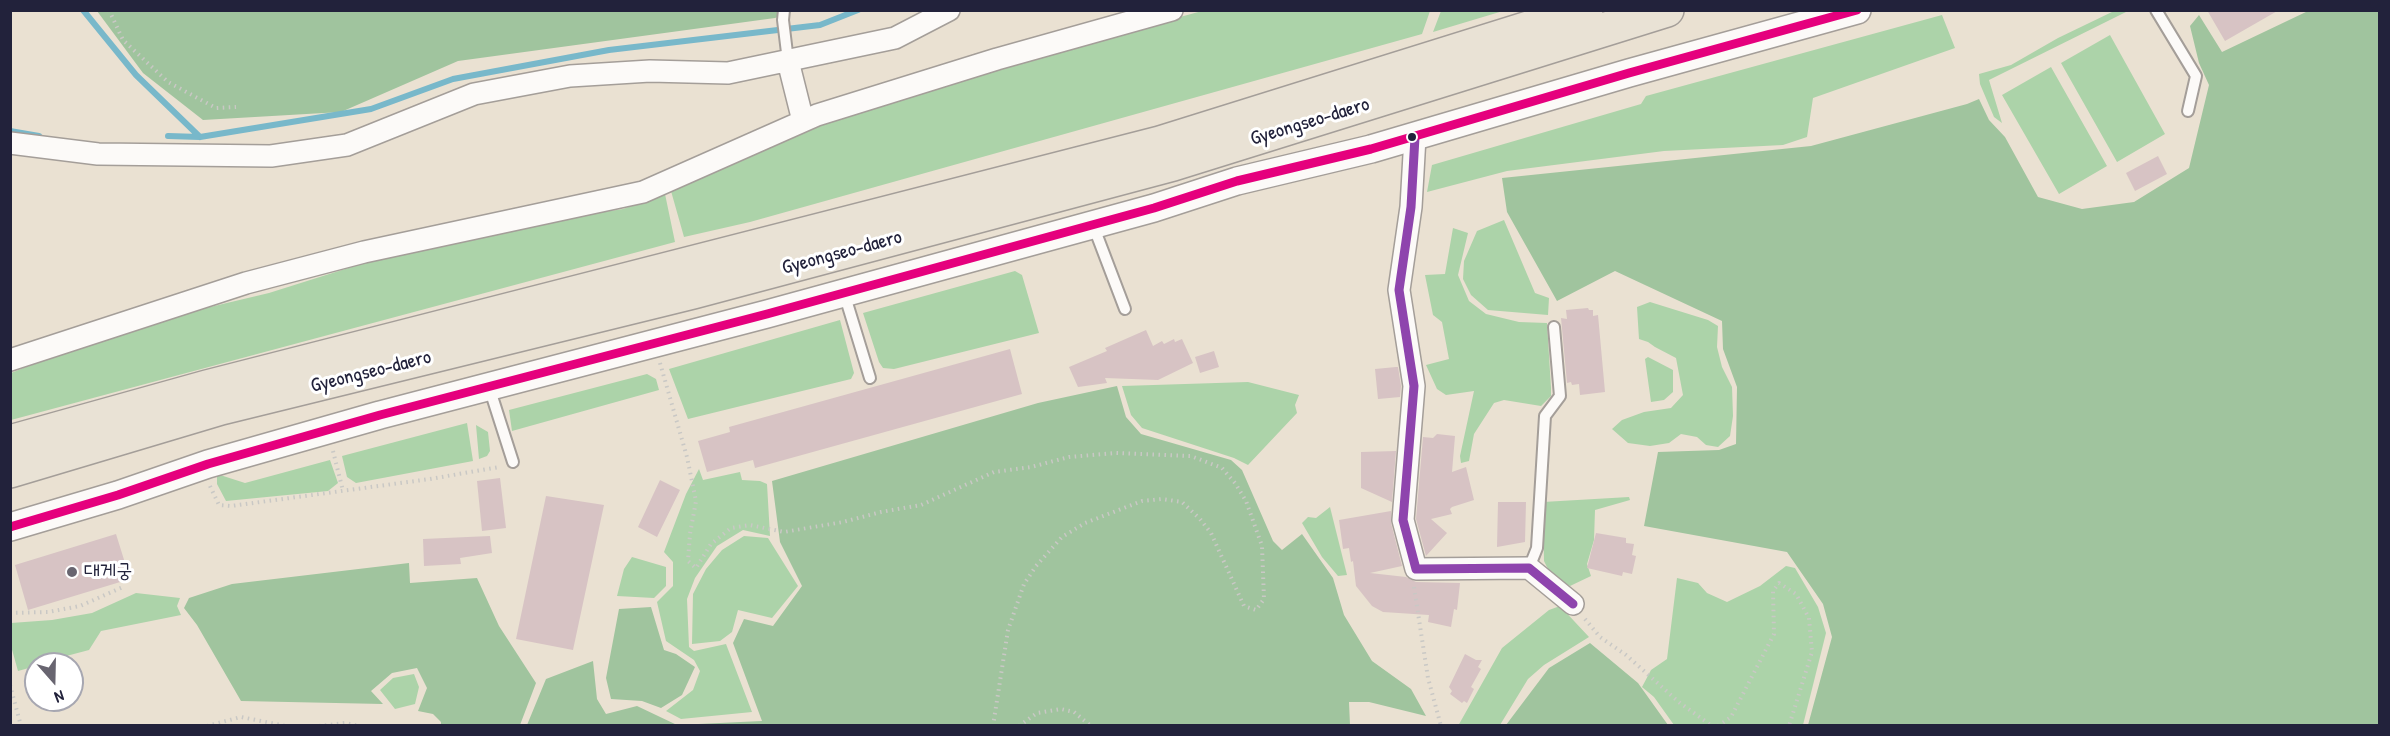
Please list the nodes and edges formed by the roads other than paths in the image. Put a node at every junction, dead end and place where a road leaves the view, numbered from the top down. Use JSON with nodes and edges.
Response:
{"nodes":[{"id":1,"x":949,"y":10,"type":"edge"},
{"id":2,"x":1172,"y":10,"type":"edge"},
{"id":3,"x":1586,"y":10,"type":"edge"},
{"id":4,"x":1667,"y":10,"type":"edge"},
{"id":5,"x":1857,"y":10,"type":"edge"},
{"id":6,"x":2156,"y":10,"type":"edge"},
{"id":7,"x":784,"y":15,"type":"edge"},
{"id":8,"x":1815,"y":16,"type":"edge"},
{"id":9,"x":787,"y":52,"type":"junction"},
{"id":10,"x":2187,"y":111,"type":"dead end"},
{"id":11,"x":804,"y":121,"type":"junction"},
{"id":12,"x":1415,"y":137,"type":"junction"},
{"id":13,"x":10,"y":143,"type":"edge"},
{"id":14,"x":1093,"y":224,"type":"junction"},
{"id":15,"x":844,"y":292,"type":"junction"},
{"id":16,"x":1125,"y":309,"type":"dead end"},
{"id":17,"x":1554,"y":327,"type":"dead end"},
{"id":18,"x":10,"y":360,"type":"edge"},
{"id":19,"x":870,"y":378,"type":"dead end"},
{"id":20,"x":489,"y":387,"type":"junction"},
{"id":21,"x":10,"y":442,"type":"edge"},
{"id":22,"x":512,"y":459,"type":"road end"},
{"id":23,"x":10,"y":471,"type":"edge"},
{"id":24,"x":10,"y":527,"type":"edge"},
{"id":25,"x":1529,"y":568,"type":"junction"},
{"id":26,"x":1573,"y":604,"type":"road end"}],
"edges":[{"from":1,"to":9,"type":"street"},
{"from":2,"to":11,"type":"street"},
{"from":3,"to":21,"type":"main road","name":"Gyeongseo-daero"},
{"from":4,"to":23,"type":"main road","name":"Gyeongseo-daero"},
{"from":5,"to":8,"type":"street"},
{"from":6,"to":10,"type":"lane"},
{"from":7,"to":9,"type":"lane"},
{"from":8,"to":12,"type":"street"},
{"from":9,"to":11,"type":"street"},
{"from":9,"to":13,"type":"street"},
{"from":11,"to":18,"type":"street"},
{"from":12,"to":14,"type":"street"},
{"from":12,"to":25,"type":"street"},
{"from":14,"to":15,"type":"street"},
{"from":14,"to":16,"type":"lane"},
{"from":15,"to":19,"type":"lane"},
{"from":15,"to":20,"type":"street"},
{"from":17,"to":25,"type":"lane"},
{"from":20,"to":22,"type":"lane"},
{"from":20,"to":24,"type":"street"},
{"from":25,"to":26,"type":"street"}]}
